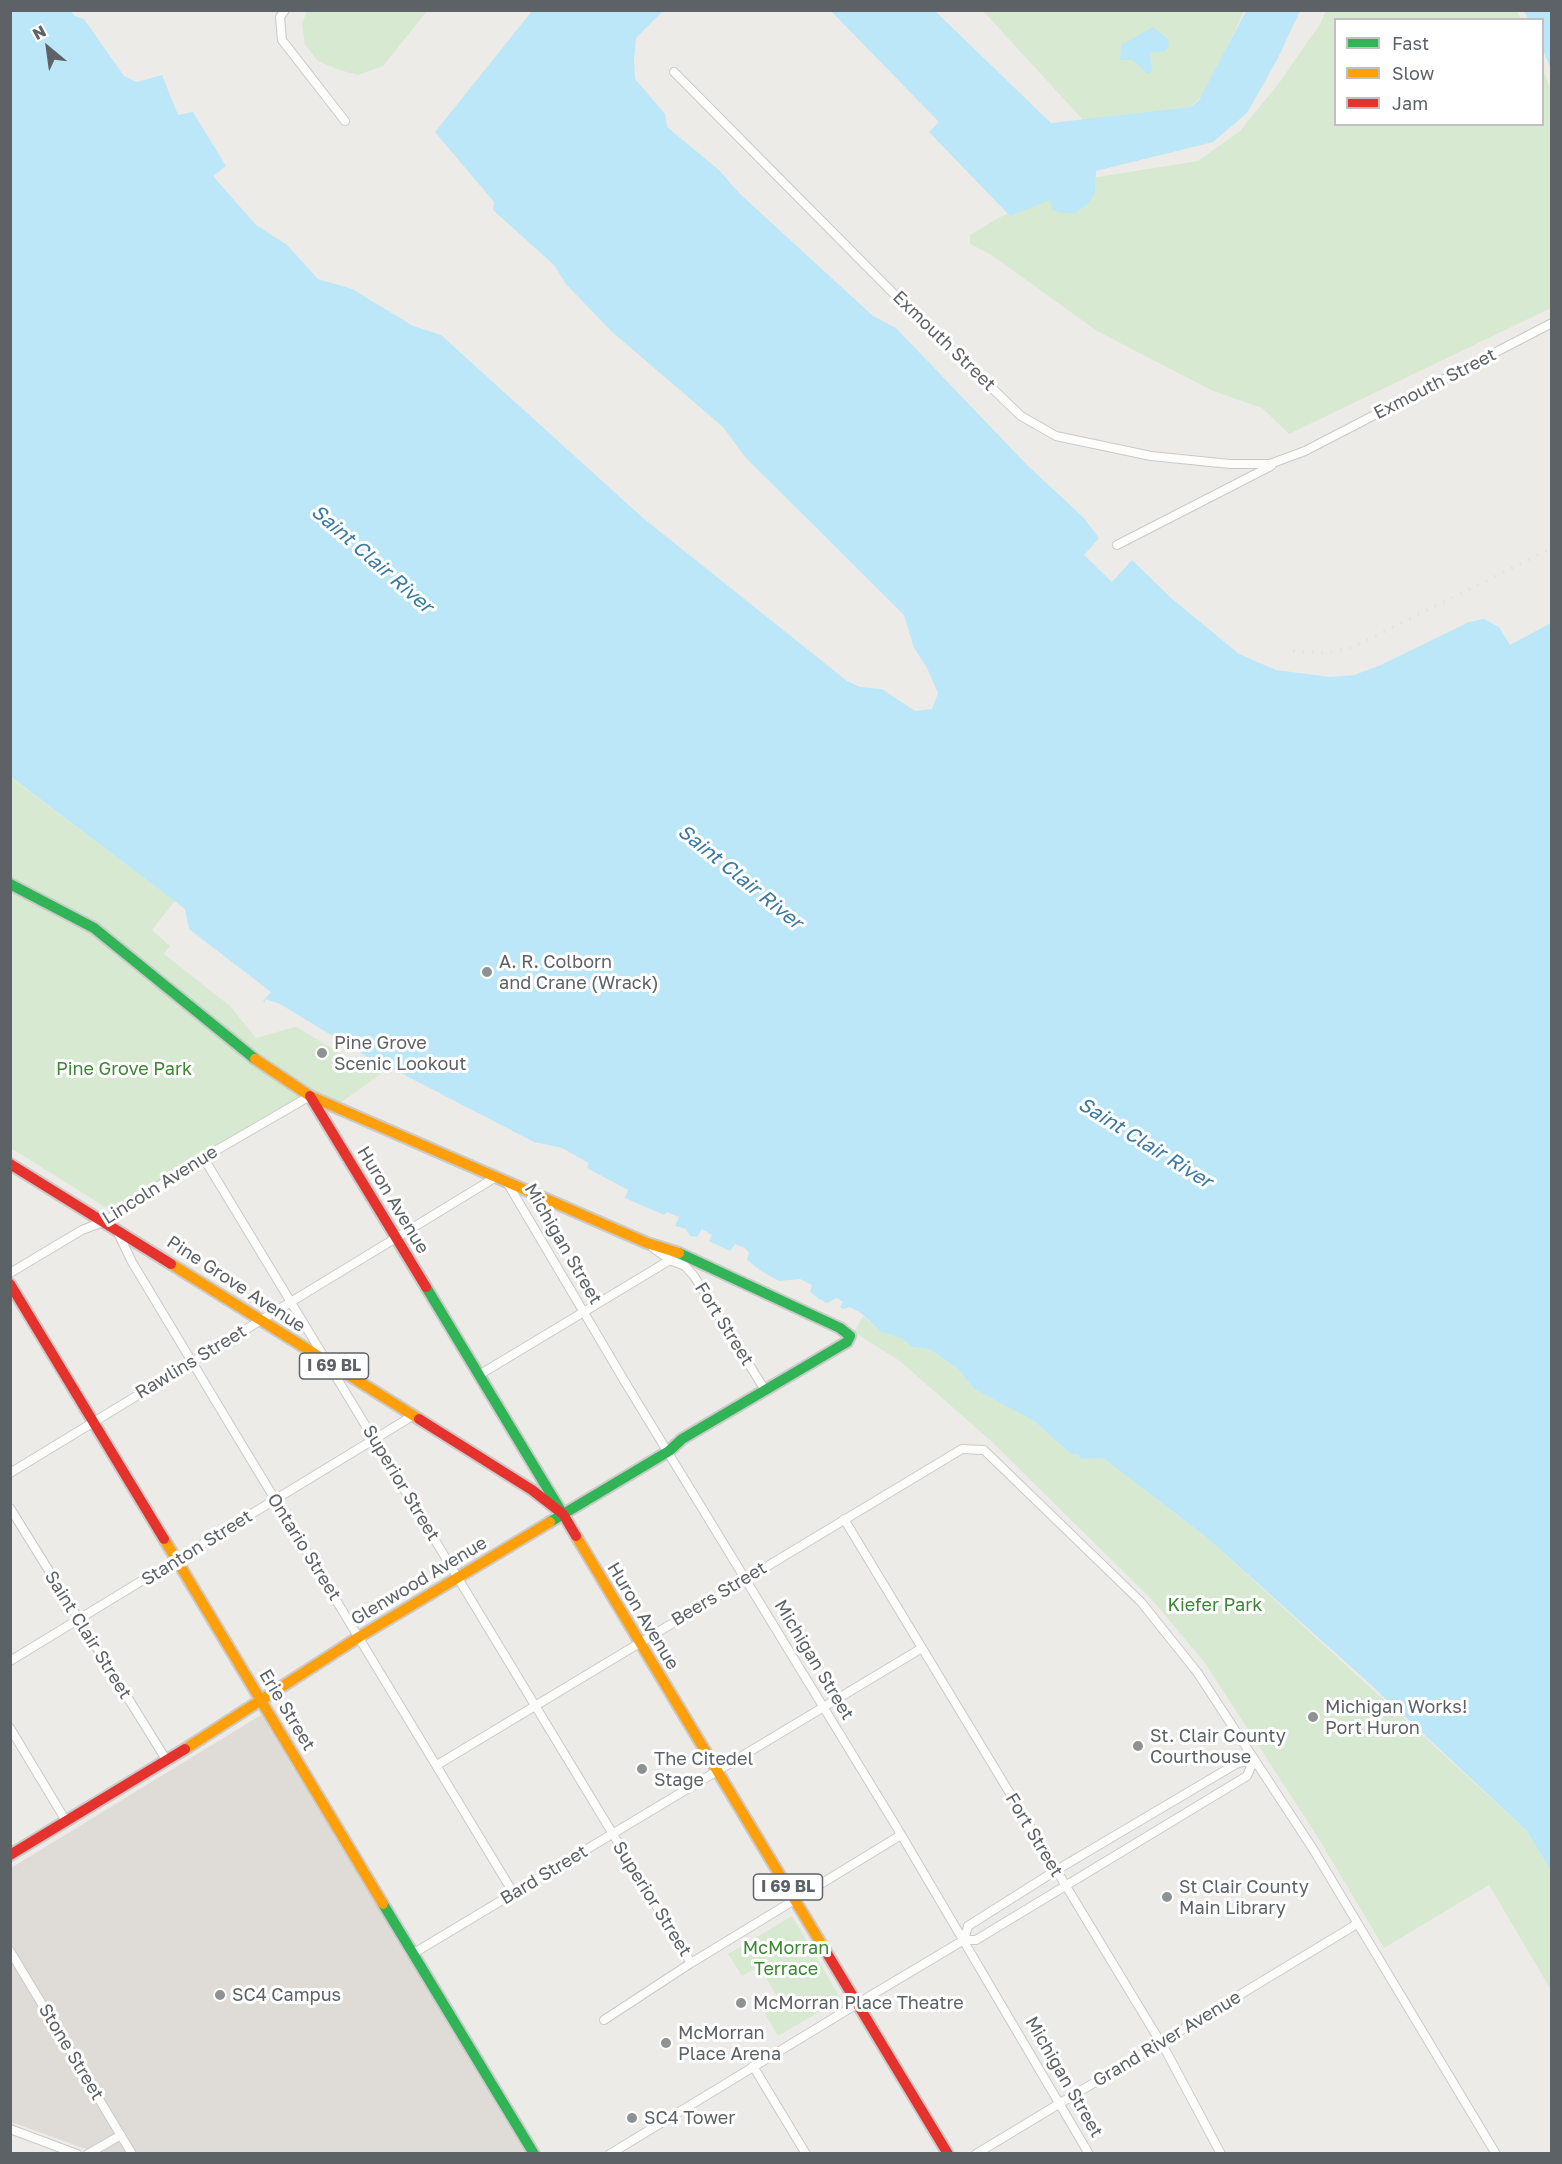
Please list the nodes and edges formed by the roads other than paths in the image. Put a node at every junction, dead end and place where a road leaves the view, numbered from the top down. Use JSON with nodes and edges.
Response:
{"nodes":[{"id":1,"x":285,"y":10,"type":"edge"},
{"id":2,"x":674,"y":72,"type":"dead end"},
{"id":3,"x":345,"y":121,"type":"dead end"},
{"id":4,"x":1551,"y":323,"type":"edge"},
{"id":5,"x":1286,"y":459,"type":"junction"},
{"id":6,"x":1117,"y":545,"type":"dead end"},
{"id":7,"x":10,"y":884,"type":"edge"},
{"id":8,"x":310,"y":1096,"type":"junction"},
{"id":9,"x":203,"y":1157,"type":"junction"},
{"id":10,"x":10,"y":1164,"type":"edge"},
{"id":11,"x":496,"y":1177,"type":"junction"},
{"id":12,"x":508,"y":1184,"type":"junction"},
{"id":13,"x":103,"y":1222,"type":"junction"},
{"id":14,"x":116,"y":1230,"type":"junction"},
{"id":15,"x":396,"y":1237,"type":"junction"},
{"id":16,"x":647,"y":1243,"type":"junction"},
{"id":17,"x":670,"y":1260,"type":"junction"},
{"id":18,"x":10,"y":1273,"type":"edge"},
{"id":19,"x":10,"y":1284,"type":"edge"},
{"id":20,"x":292,"y":1300,"type":"junction"},
{"id":21,"x":583,"y":1311,"type":"junction"},
{"id":22,"x":260,"y":1320,"type":"junction"},
{"id":23,"x":191,"y":1361,"type":"junction"},
{"id":24,"x":330,"y":1364,"type":"junction"},
{"id":25,"x":479,"y":1375,"type":"junction"},
{"id":26,"x":765,"y":1390,"type":"junction"},
{"id":27,"x":414,"y":1415,"type":"junction"},
{"id":28,"x":94,"y":1422,"type":"junction"},
{"id":29,"x":375,"y":1439,"type":"junction"},
{"id":30,"x":669,"y":1451,"type":"junction"},
{"id":31,"x":10,"y":1473,"type":"edge"},
{"id":32,"x":275,"y":1499,"type":"junction"},
{"id":33,"x":10,"y":1508,"type":"edge"},
{"id":34,"x":563,"y":1514,"type":"junction"},
{"id":35,"x":844,"y":1519,"type":"junction"},
{"id":36,"x":178,"y":1559,"type":"junction"},
{"id":37,"x":458,"y":1577,"type":"junction"},
{"id":38,"x":745,"y":1579,"type":"junction"},
{"id":39,"x":80,"y":1620,"type":"junction"},
{"id":40,"x":359,"y":1636,"type":"junction"},
{"id":41,"x":639,"y":1642,"type":"junction"},
{"id":42,"x":922,"y":1648,"type":"junction"},
{"id":43,"x":10,"y":1661,"type":"edge"},
{"id":44,"x":261,"y":1700,"type":"junction"},
{"id":45,"x":535,"y":1706,"type":"junction"},
{"id":46,"x":823,"y":1707,"type":"junction"},
{"id":47,"x":10,"y":1728,"type":"edge"},
{"id":48,"x":1254,"y":1759,"type":"junction"},
{"id":49,"x":167,"y":1761,"type":"junction"},
{"id":50,"x":437,"y":1765,"type":"junction"},
{"id":51,"x":717,"y":1771,"type":"junction"},
{"id":52,"x":66,"y":1821,"type":"junction"},
{"id":53,"x":612,"y":1834,"type":"junction"},
{"id":54,"x":901,"y":1835,"type":"junction"},
{"id":55,"x":10,"y":1855,"type":"edge"},
{"id":56,"x":1055,"y":1871,"type":"junction"},
{"id":57,"x":1064,"y":1887,"type":"junction"},
{"id":58,"x":514,"y":1894,"type":"junction"},
{"id":59,"x":796,"y":1899,"type":"junction"},
{"id":60,"x":1357,"y":1924,"type":"junction"},
{"id":61,"x":963,"y":1940,"type":"junction"},
{"id":62,"x":10,"y":1951,"type":"edge"},
{"id":63,"x":414,"y":1953,"type":"junction"},
{"id":64,"x":691,"y":1963,"type":"junction"},
{"id":65,"x":859,"y":2002,"type":"junction"},
{"id":66,"x":604,"y":2020,"type":"dead end"},
{"id":67,"x":1159,"y":2043,"type":"junction"},
{"id":68,"x":753,"y":2066,"type":"junction"},
{"id":69,"x":1060,"y":2103,"type":"junction"},
{"id":70,"x":10,"y":2129,"type":"edge"},
{"id":71,"x":121,"y":2135,"type":"junction"},
{"id":72,"x":77,"y":2154,"type":"edge"},
{"id":73,"x":88,"y":2154,"type":"edge"},
{"id":74,"x":132,"y":2154,"type":"edge"},
{"id":75,"x":534,"y":2154,"type":"edge"},
{"id":76,"x":610,"y":2154,"type":"edge"},
{"id":77,"x":806,"y":2154,"type":"edge"},
{"id":78,"x":948,"y":2154,"type":"edge"},
{"id":79,"x":976,"y":2154,"type":"edge"},
{"id":80,"x":1089,"y":2154,"type":"edge"},
{"id":81,"x":1221,"y":2154,"type":"edge"},
{"id":82,"x":1496,"y":2154,"type":"edge"}],
"edges":[{"from":1,"to":3,"type":"street"},
{"from":2,"to":5,"type":"street","name":"Exmouth Street"},
{"from":4,"to":5,"type":"street","name":"Exmouth Street"},
{"from":5,"to":6,"type":"street","name":"Exmouth Street"},
{"from":7,"to":8,"type":"street"},
{"from":8,"to":9,"type":"street","name":"Lincoln Avenue"},
{"from":8,"to":11,"type":"street"},
{"from":8,"to":15,"type":"street","name":"Huron Avenue"},
{"from":9,"to":13,"type":"street","name":"Lincoln Avenue"},
{"from":9,"to":20,"type":"street","name":"Superior Street"},
{"from":10,"to":13,"type":"street","name":"Pine Grove Avenue","number":"I 69 BL"},
{"from":11,"to":12,"type":"street"},
{"from":11,"to":15,"type":"street","name":"Rawlins Street"},
{"from":12,"to":16,"type":"street"},
{"from":12,"to":21,"type":"street","name":"Michigan Street"},
{"from":13,"to":14,"type":"street","name":"Pine Grove Avenue","number":"I 69 BL"},
{"from":13,"to":18,"type":"street","name":"Lincoln Avenue"},
{"from":14,"to":22,"type":"street","name":"Pine Grove Avenue","number":"I 69 BL"},
{"from":14,"to":23,"type":"street","name":"Ontario Street"},
{"from":15,"to":20,"type":"street","name":"Rawlins Street"},
{"from":15,"to":25,"type":"street","name":"Huron Avenue"},
{"from":16,"to":17,"type":"street","name":"Fort Street"},
{"from":16,"to":26,"type":"street","name":"Glenwood Avenue"},
{"from":17,"to":21,"type":"street"},
{"from":17,"to":26,"type":"street","name":"Fort Street"},
{"from":19,"to":28,"type":"street","name":"Erie Street"},
{"from":20,"to":22,"type":"street","name":"Rawlins Street"},
{"from":20,"to":24,"type":"street","name":"Superior Street"},
{"from":21,"to":25,"type":"street"},
{"from":21,"to":30,"type":"street","name":"Michigan Street"},
{"from":22,"to":23,"type":"street","name":"Rawlins Street"},
{"from":22,"to":24,"type":"street","name":"Pine Grove Avenue","number":"I 69 BL"},
{"from":23,"to":28,"type":"street","name":"Rawlins Street"},
{"from":23,"to":32,"type":"street","name":"Ontario Street"},
{"from":24,"to":27,"type":"street","name":"Pine Grove Avenue","number":"I 69 BL"},
{"from":24,"to":29,"type":"street","name":"Superior Street"},
{"from":25,"to":34,"type":"street","name":"Huron Avenue"},
{"from":26,"to":30,"type":"street","name":"Glenwood Avenue"},
{"from":27,"to":29,"type":"street","name":"Stanton Street"},
{"from":27,"to":34,"type":"street","name":"Pine Grove Avenue","number":"I 69 BL"},
{"from":28,"to":31,"type":"street","name":"Rawlins Street"},
{"from":28,"to":36,"type":"street","name":"Erie Street"},
{"from":29,"to":32,"type":"street","name":"Stanton Street"},
{"from":29,"to":37,"type":"street","name":"Superior Street"},
{"from":30,"to":34,"type":"street","name":"Glenwood Avenue"},
{"from":30,"to":38,"type":"street","name":"Michigan Street"},
{"from":32,"to":36,"type":"street","name":"Stanton Street"},
{"from":32,"to":40,"type":"street","name":"Ontario Street"},
{"from":33,"to":39,"type":"street","name":"Saint Clair Street"},
{"from":34,"to":37,"type":"street","name":"Glenwood Avenue"},
{"from":34,"to":41,"type":"street","name":"Huron Avenue","number":"I 69 BL"},
{"from":35,"to":38,"type":"street","name":"Beers Street"},
{"from":35,"to":42,"type":"street","name":"Fort Street"},
{"from":35,"to":48,"type":"street","name":"Beers Street"},
{"from":36,"to":39,"type":"street","name":"Stanton Street"},
{"from":36,"to":44,"type":"street","name":"Erie Street"},
{"from":37,"to":40,"type":"street","name":"Glenwood Avenue"},
{"from":37,"to":45,"type":"street","name":"Superior Street"},
{"from":38,"to":41,"type":"street","name":"Beers Street"},
{"from":38,"to":46,"type":"street","name":"Michigan Street"},
{"from":39,"to":43,"type":"street","name":"Stanton Street"},
{"from":39,"to":49,"type":"street","name":"Saint Clair Street"},
{"from":40,"to":44,"type":"street","name":"Glenwood Avenue"},
{"from":40,"to":50,"type":"street","name":"Ontario Street"},
{"from":41,"to":45,"type":"street","name":"Beers Street"},
{"from":41,"to":51,"type":"street","name":"Huron Avenue","number":"I 69 BL"},
{"from":42,"to":46,"type":"street","name":"Bard Street"},
{"from":42,"to":56,"type":"street","name":"Fort Street"},
{"from":44,"to":49,"type":"street","name":"Glenwood Avenue"},
{"from":44,"to":63,"type":"street","name":"Erie Street"},
{"from":45,"to":50,"type":"street","name":"Beers Street"},
{"from":45,"to":53,"type":"street","name":"Superior Street"},
{"from":46,"to":51,"type":"street","name":"Bard Street"},
{"from":46,"to":54,"type":"street","name":"Michigan Street"},
{"from":47,"to":52,"type":"street"},
{"from":48,"to":56,"type":"street"},
{"from":48,"to":57,"type":"street"},
{"from":48,"to":60,"type":"street"},
{"from":49,"to":52,"type":"street","name":"Glenwood Avenue"},
{"from":50,"to":58,"type":"street","name":"Ontario Street"},
{"from":51,"to":53,"type":"street","name":"Bard Street"},
{"from":51,"to":59,"type":"street","name":"Huron Avenue","number":"I 69 BL"},
{"from":52,"to":55,"type":"street","name":"Glenwood Avenue"},
{"from":53,"to":58,"type":"street","name":"Bard Street"},
{"from":53,"to":64,"type":"street","name":"Superior Street"},
{"from":54,"to":59,"type":"street"},
{"from":54,"to":61,"type":"street","name":"Michigan Street"},
{"from":56,"to":57,"type":"street","name":"Fort Street"},
{"from":56,"to":61,"type":"street"},
{"from":57,"to":61,"type":"street"},
{"from":57,"to":67,"type":"street","name":"Fort Street"},
{"from":58,"to":63,"type":"street","name":"Bard Street"},
{"from":59,"to":64,"type":"street"},
{"from":59,"to":65,"type":"street","name":"Huron Avenue","number":"I 69 BL"},
{"from":60,"to":67,"type":"street","name":"Grand River Avenue"},
{"from":60,"to":82,"type":"street"},
{"from":61,"to":65,"type":"street"},
{"from":61,"to":69,"type":"street","name":"Michigan Street"},
{"from":62,"to":71,"type":"street","name":"Stone Street"},
{"from":63,"to":75,"type":"street","name":"Erie Street"},
{"from":64,"to":66,"type":"street"},
{"from":65,"to":68,"type":"street"},
{"from":65,"to":78,"type":"street","name":"Huron Avenue","number":"I 69 BL"},
{"from":67,"to":69,"type":"street","name":"Grand River Avenue"},
{"from":67,"to":81,"type":"street","name":"Fort Street"},
{"from":68,"to":76,"type":"street"},
{"from":68,"to":77,"type":"street"},
{"from":69,"to":79,"type":"street","name":"Grand River Avenue"},
{"from":69,"to":80,"type":"street","name":"Michigan Street"},
{"from":70,"to":72,"type":"street"},
{"from":71,"to":73,"type":"street"},
{"from":71,"to":74,"type":"street","name":"Stone Street"}]}
